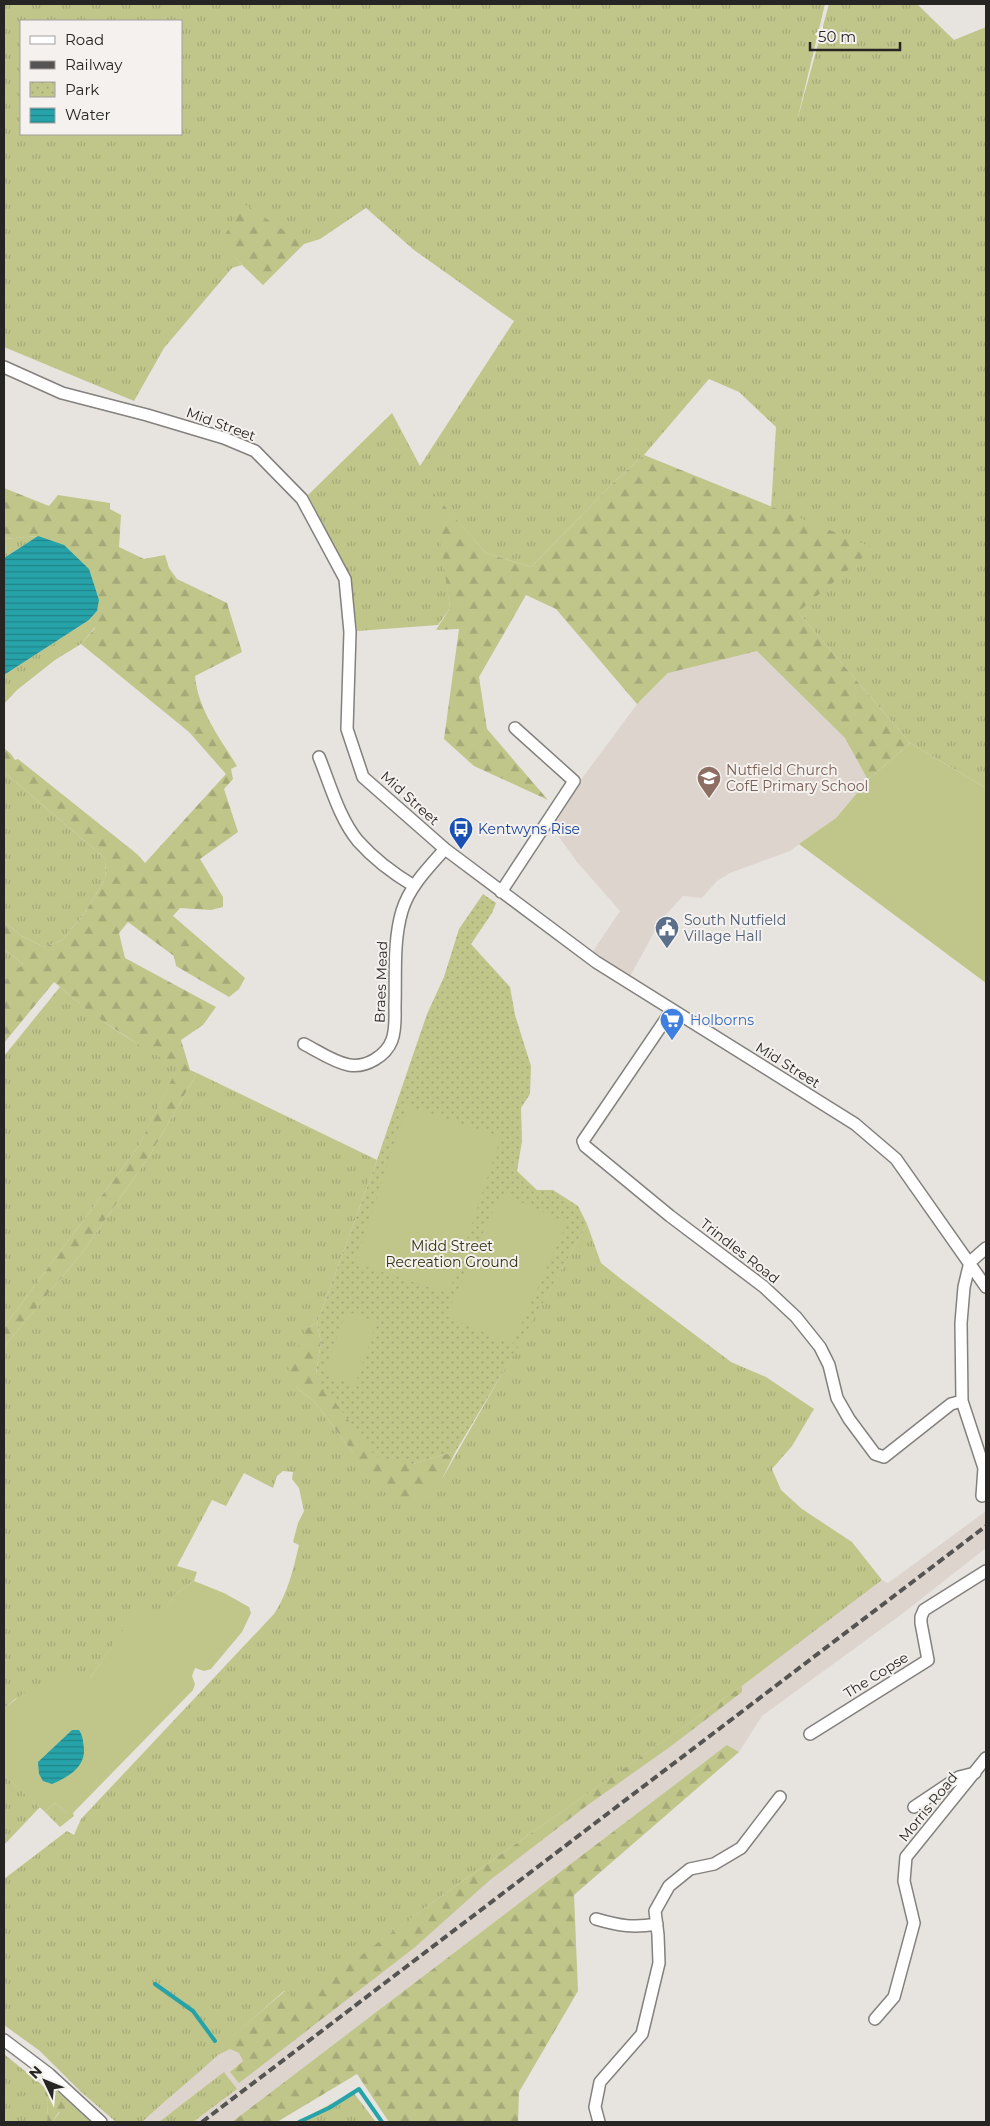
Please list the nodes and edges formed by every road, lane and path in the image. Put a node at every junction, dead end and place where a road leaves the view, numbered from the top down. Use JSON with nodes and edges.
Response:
{"nodes":[{"id":1,"x":4,"y":367,"type":"edge"},
{"id":2,"x":515,"y":728,"type":"dead end"},
{"id":3,"x":319,"y":757,"type":"dead end"},
{"id":4,"x":444,"y":849,"type":"junction"},
{"id":5,"x":414,"y":886,"type":"junction"},
{"id":6,"x":501,"y":892,"type":"junction"},
{"id":7,"x":672,"y":1010,"type":"junction"},
{"id":8,"x":304,"y":1044,"type":"dead end"},
{"id":9,"x":986,"y":1248,"type":"edge"},
{"id":10,"x":970,"y":1262,"type":"junction"},
{"id":11,"x":986,"y":1287,"type":"edge"},
{"id":12,"x":962,"y":1400,"type":"junction"},
{"id":13,"x":982,"y":1496,"type":"dead end"},
{"id":14,"x":986,"y":1571,"type":"edge"},
{"id":15,"x":810,"y":1734,"type":"dead end"},
{"id":16,"x":986,"y":1758,"type":"edge"},
{"id":17,"x":976,"y":1772,"type":"junction"},
{"id":18,"x":780,"y":1797,"type":"dead end"},
{"id":19,"x":914,"y":1807,"type":"dead end"},
{"id":20,"x":596,"y":1919,"type":"dead end"},
{"id":21,"x":657,"y":1924,"type":"junction"},
{"id":22,"x":875,"y":2019,"type":"dead end"},
{"id":23,"x":4,"y":2040,"type":"edge"},
{"id":24,"x":101,"y":2122,"type":"edge"},
{"id":25,"x":599,"y":2122,"type":"edge"}],
"edges":[{"from":1,"to":4,"type":"street","name":"Mid Street"},
{"from":2,"to":6,"type":"street"},
{"from":3,"to":5,"type":"street"},
{"from":4,"to":5,"type":"street","name":"Braes Mead"},
{"from":4,"to":6,"type":"street","name":"Mid Street"},
{"from":5,"to":8,"type":"street","name":"Braes Mead"},
{"from":6,"to":7,"type":"street","name":"Mid Street"},
{"from":7,"to":10,"type":"street","name":"Mid Street"},
{"from":7,"to":12,"type":"street","name":"Trindles Road"},
{"from":9,"to":10,"type":"street"},
{"from":10,"to":11,"type":"street","name":"Mid Street"},
{"from":10,"to":12,"type":"street"},
{"from":12,"to":13,"type":"street"},
{"from":14,"to":15,"type":"street","name":"The Copse"},
{"from":16,"to":17,"type":"street","name":"Morris Road"},
{"from":17,"to":19,"type":"street"},
{"from":17,"to":22,"type":"street","name":"Morris Road"},
{"from":18,"to":21,"type":"street"},
{"from":20,"to":21,"type":"street"},
{"from":21,"to":25,"type":"street"},
{"from":23,"to":24,"type":"street"}]}
